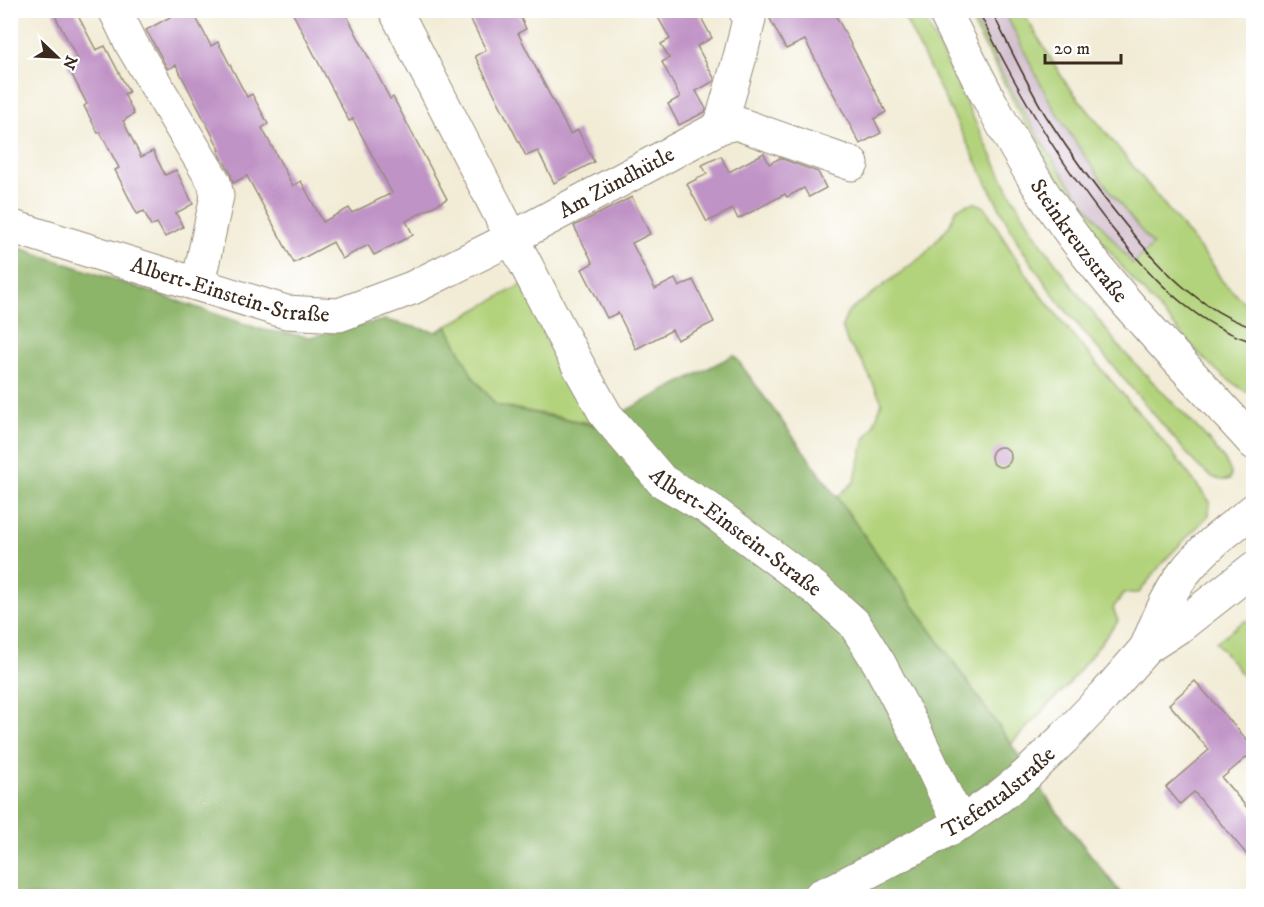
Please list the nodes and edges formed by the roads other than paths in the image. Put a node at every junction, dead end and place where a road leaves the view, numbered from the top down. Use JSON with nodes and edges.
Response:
{"nodes":[{"id":1,"x":115,"y":10,"type":"edge"},
{"id":2,"x":395,"y":10,"type":"edge"},
{"id":3,"x":745,"y":10,"type":"edge"},
{"id":4,"x":944,"y":10,"type":"edge"},
{"id":5,"x":720,"y":127,"type":"junction"},
{"id":6,"x":852,"y":165,"type":"dead end"},
{"id":7,"x":10,"y":226,"type":"edge"},
{"id":8,"x":512,"y":238,"type":"junction"},
{"id":9,"x":198,"y":284,"type":"junction"},
{"id":10,"x":1206,"y":390,"type":"junction"},
{"id":11,"x":1254,"y":411,"type":"edge"},
{"id":12,"x":1254,"y":443,"type":"edge"},
{"id":13,"x":1254,"y":510,"type":"edge"},
{"id":14,"x":1254,"y":568,"type":"edge"},
{"id":15,"x":1238,"y":592,"type":"edge"},
{"id":16,"x":1146,"y":648,"type":"junction"},
{"id":17,"x":961,"y":823,"type":"junction"},
{"id":18,"x":820,"y":897,"type":"edge"}],
"edges":[{"from":1,"to":9,"type":"street"},
{"from":2,"to":8,"type":"street","name":"Albert-Einstein-Straße"},
{"from":3,"to":5,"type":"street"},
{"from":4,"to":10,"type":"street","name":"Steinkreuzstraße"},
{"from":5,"to":6,"type":"street","name":"Am Zündhütle"},
{"from":5,"to":8,"type":"street","name":"Am Zündhütle"},
{"from":7,"to":9,"type":"street","name":"Albert-Einstein-Straße"},
{"from":8,"to":9,"type":"street","name":"Albert-Einstein-Straße"},
{"from":8,"to":17,"type":"street","name":"Albert-Einstein-Straße"},
{"from":10,"to":11,"type":"street"},
{"from":10,"to":12,"type":"street","name":"Steinkreuzstraße"},
{"from":13,"to":16,"type":"street","name":"Tiefentalstraße"},
{"from":14,"to":15,"type":"street","name":"Tiefentalstraße"},
{"from":15,"to":16,"type":"street","name":"Tiefentalstraße"},
{"from":16,"to":17,"type":"street","name":"Tiefentalstraße"},
{"from":17,"to":18,"type":"street","name":"Tiefentalstraße"}]}
